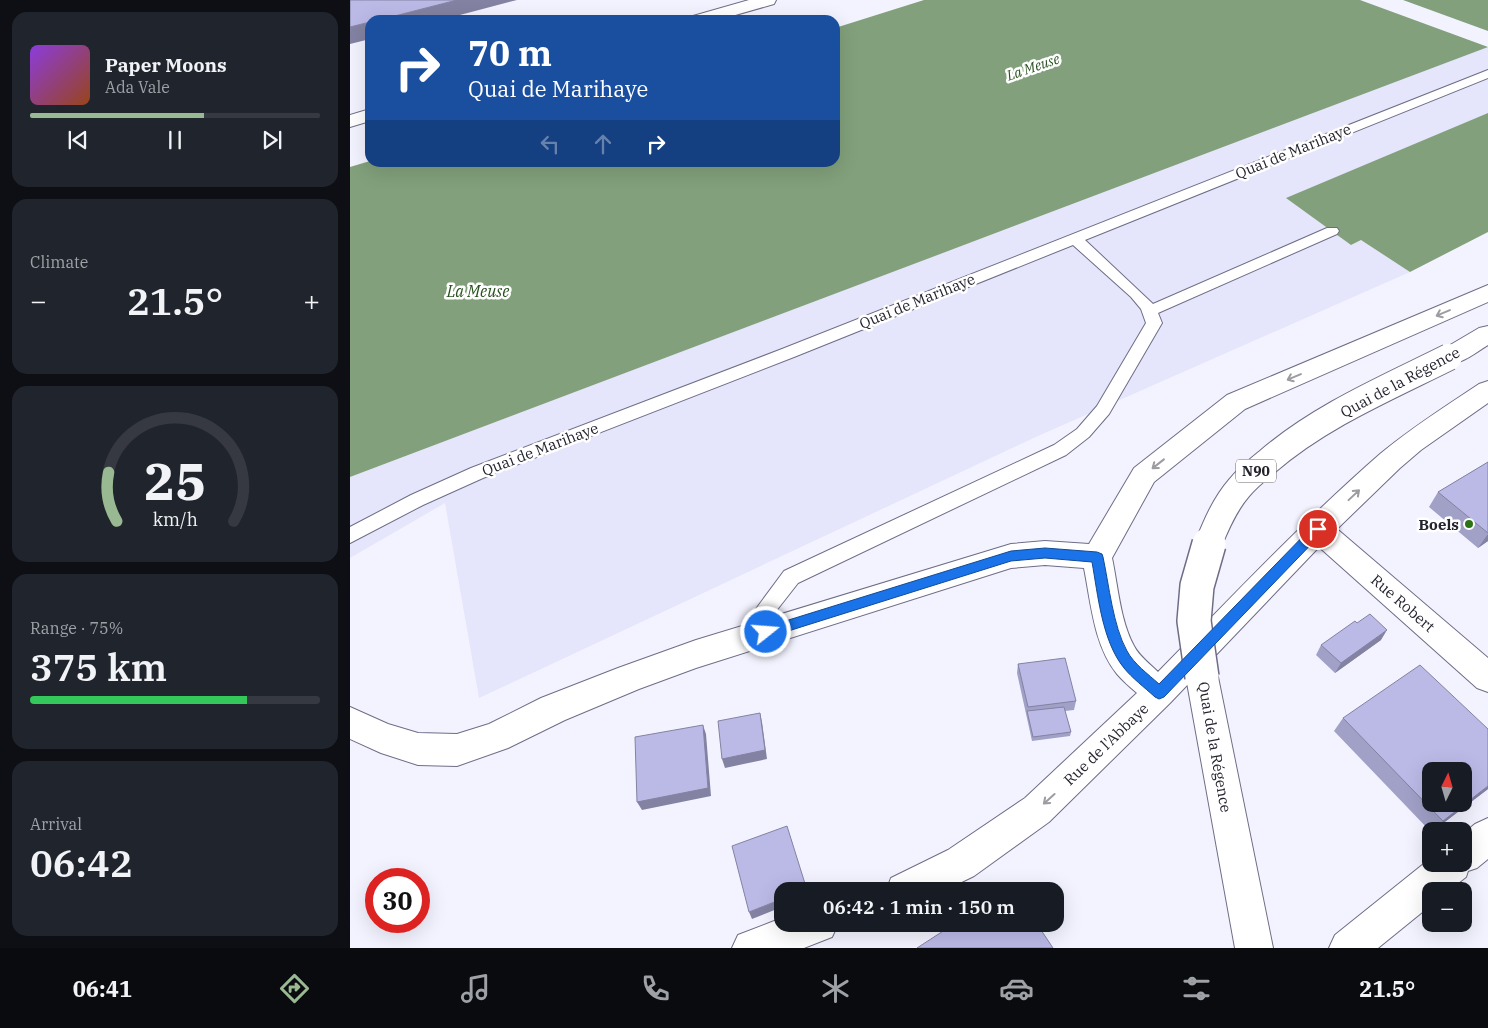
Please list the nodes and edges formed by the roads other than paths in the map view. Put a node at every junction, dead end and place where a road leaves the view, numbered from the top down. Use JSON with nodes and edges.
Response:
{"nodes":[{"id":1,"x":768,"y":0,"type":"edge"},
{"id":2,"x":716,"y":15,"type":"edge"},
{"id":3,"x":1488,"y":74,"type":"edge"},
{"id":4,"x":365,"y":116,"type":"edge"},
{"id":5,"x":350,"y":120,"type":"edge"},
{"id":6,"x":1332,"y":231,"type":"dead end"},
{"id":7,"x":1074,"y":238,"type":"junction"},
{"id":8,"x":1488,"y":293,"type":"edge"},
{"id":9,"x":1150,"y":311,"type":"junction"},
{"id":10,"x":1488,"y":335,"type":"edge"},
{"id":11,"x":1488,"y":390,"type":"edge"},
{"id":12,"x":1318,"y":529,"type":"junction"},
{"id":13,"x":350,"y":536,"type":"edge"},
{"id":14,"x":1097,"y":557,"type":"junction"},
{"id":15,"x":766,"y":632,"type":"junction"},
{"id":16,"x":1488,"y":678,"type":"edge"},
{"id":17,"x":1159,"y":692,"type":"junction"},
{"id":18,"x":350,"y":722,"type":"edge"},
{"id":19,"x":1488,"y":836,"type":"edge"},
{"id":20,"x":1472,"y":849,"type":"edge"},
{"id":21,"x":1443,"y":872,"type":"edge"},
{"id":22,"x":922,"y":882,"type":"edge"},
{"id":23,"x":796,"y":932,"type":"edge"},
{"id":24,"x":751,"y":948,"type":"edge"},
{"id":25,"x":1254,"y":948,"type":"edge"},
{"id":26,"x":1348,"y":948,"type":"edge"}],
"edges":[{"from":1,"to":2,"type":"street"},
{"from":3,"to":7,"type":"lane","name":"Quai de Marihaye"},
{"from":4,"to":5,"type":"street"},
{"from":6,"to":9,"type":"lane"},
{"from":7,"to":9,"type":"lane"},
{"from":7,"to":13,"type":"lane","name":"Quai de Marihaye"},
{"from":8,"to":14,"type":"street","one_way":true},
{"from":9,"to":15,"type":"lane"},
{"from":10,"to":25,"type":"street","name":"Quai de la Régence","number":"N90","bridge":true},
{"from":12,"to":11,"type":"street","name":"Rue de l'Abbaye","one_way":true},
{"from":12,"to":16,"type":"street","name":"Rue Robert"},
{"from":12,"to":17,"type":"street","name":"Rue de l'Abbaye"},
{"from":14,"to":15,"type":"street"},
{"from":14,"to":17,"type":"street"},
{"from":15,"to":18,"type":"street"},
{"from":17,"to":22,"type":"street","name":"Rue de l'Abbaye","one_way":true},
{"from":19,"to":20,"type":"street"},
{"from":21,"to":26,"type":"street"},
{"from":23,"to":24,"type":"street"}]}
